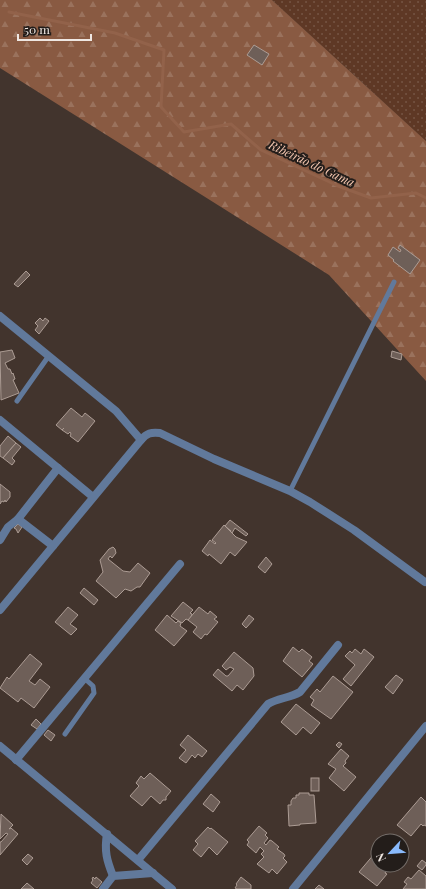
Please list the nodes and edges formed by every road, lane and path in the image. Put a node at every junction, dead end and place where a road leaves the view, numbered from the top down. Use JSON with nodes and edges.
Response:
{"nodes":[{"id":1,"x":394,"y":282,"type":"dead end"},
{"id":2,"x":0,"y":316,"type":"edge"},
{"id":3,"x":48,"y":357,"type":"junction"},
{"id":4,"x":17,"y":401,"type":"dead end"},
{"id":5,"x":0,"y":420,"type":"edge"},
{"id":6,"x":141,"y":440,"type":"junction"},
{"id":7,"x":58,"y":468,"type":"junction"},
{"id":8,"x":290,"y":491,"type":"junction"},
{"id":9,"x":93,"y":497,"type":"junction"},
{"id":10,"x":18,"y":519,"type":"junction"},
{"id":11,"x":0,"y":540,"type":"edge"},
{"id":12,"x":53,"y":546,"type":"junction"},
{"id":13,"x":180,"y":564,"type":"dead end"},
{"id":14,"x":425,"y":582,"type":"edge"},
{"id":15,"x":0,"y":610,"type":"edge"},
{"id":16,"x":338,"y":645,"type":"dead end"},
{"id":17,"x":84,"y":678,"type":"junction"},
{"id":18,"x":426,"y":726,"type":"edge"},
{"id":19,"x":65,"y":734,"type":"dead end"},
{"id":20,"x":0,"y":746,"type":"edge"},
{"id":21,"x":16,"y":760,"type":"junction"},
{"id":22,"x":107,"y":834,"type":"junction"},
{"id":23,"x":138,"y":860,"type":"junction"},
{"id":24,"x":153,"y":873,"type":"junction"},
{"id":25,"x":113,"y":876,"type":"junction"},
{"id":26,"x":103,"y":889,"type":"edge"},
{"id":27,"x":172,"y":889,"type":"edge"},
{"id":28,"x":293,"y":889,"type":"edge"}],
"edges":[{"from":1,"to":8,"type":"lane"},
{"from":2,"to":3,"type":"street"},
{"from":3,"to":4,"type":"lane"},
{"from":3,"to":6,"type":"street"},
{"from":5,"to":7,"type":"street"},
{"from":6,"to":8,"type":"street"},
{"from":6,"to":9,"type":"street"},
{"from":7,"to":9,"type":"street"},
{"from":7,"to":10,"type":"street"},
{"from":8,"to":14,"type":"street"},
{"from":9,"to":12,"type":"street"},
{"from":10,"to":11,"type":"street"},
{"from":10,"to":12,"type":"street"},
{"from":12,"to":15,"type":"street"},
{"from":13,"to":17,"type":"street"},
{"from":16,"to":23,"type":"street"},
{"from":17,"to":19,"type":"lane"},
{"from":17,"to":21,"type":"street"},
{"from":18,"to":28,"type":"street"},
{"from":20,"to":21,"type":"street"},
{"from":21,"to":22,"type":"street"},
{"from":22,"to":23,"type":"street"},
{"from":22,"to":25,"type":"street"},
{"from":23,"to":24,"type":"street"},
{"from":24,"to":25,"type":"street"},
{"from":24,"to":27,"type":"street"},
{"from":25,"to":26,"type":"street"}]}
